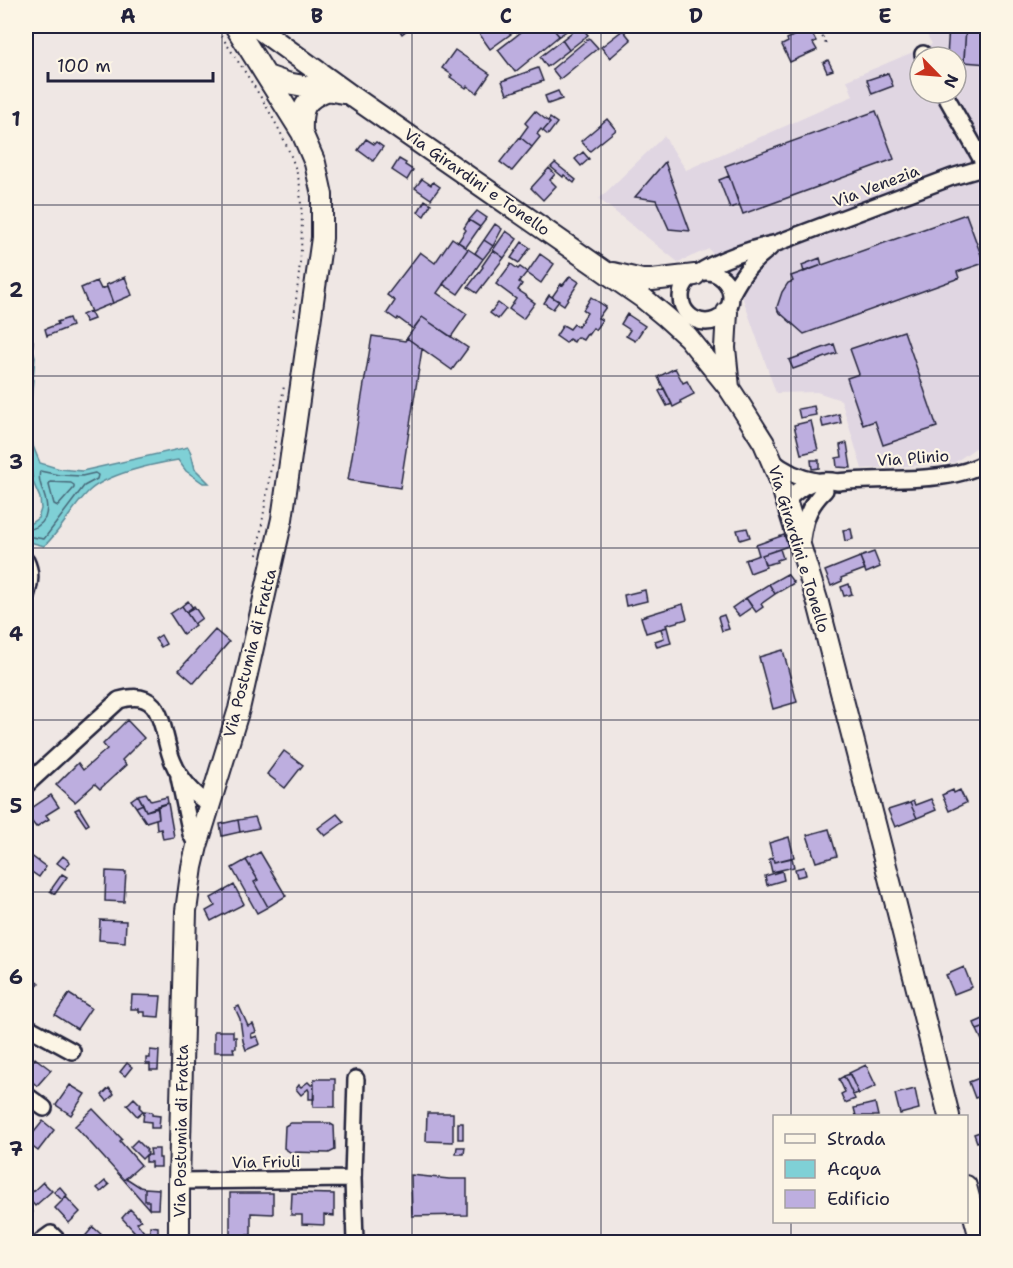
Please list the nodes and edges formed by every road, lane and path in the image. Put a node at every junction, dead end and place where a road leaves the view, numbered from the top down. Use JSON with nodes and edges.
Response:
{"nodes":[{"id":1,"x":214,"y":26,"type":"edge"},
{"id":2,"x":235,"y":26,"type":"edge"},
{"id":3,"x":255,"y":26,"type":"edge"},
{"id":4,"x":817,"y":26,"type":"edge"},
{"id":5,"x":826,"y":44,"type":"dead end"},
{"id":6,"x":303,"y":61,"type":"junction"},
{"id":7,"x":267,"y":76,"type":"junction"},
{"id":8,"x":328,"y":90,"type":"junction"},
{"id":9,"x":349,"y":94,"type":"junction"},
{"id":10,"x":951,"y":105,"type":"edge"},
{"id":11,"x":302,"y":133,"type":"junction"},
{"id":12,"x":987,"y":169,"type":"edge"},
{"id":13,"x":777,"y":243,"type":"junction"},
{"id":14,"x":605,"y":271,"type":"junction"},
{"id":15,"x":696,"y":274,"type":"junction"},
{"id":16,"x":729,"y":303,"type":"junction"},
{"id":17,"x":293,"y":327,"type":"dead end"},
{"id":18,"x":285,"y":384,"type":"dead end"},
{"id":19,"x":729,"y":388,"type":"junction"},
{"id":20,"x":771,"y":460,"type":"junction"},
{"id":21,"x":985,"y":467,"type":"edge"},
{"id":22,"x":826,"y":484,"type":"junction"},
{"id":23,"x":787,"y":500,"type":"junction"},
{"id":24,"x":801,"y":546,"type":"junction"},
{"id":25,"x":257,"y":555,"type":"dead end"},
{"id":26,"x":26,"y":561,"type":"edge"},
{"id":27,"x":26,"y":596,"type":"edge"},
{"id":28,"x":179,"y":774,"type":"junction"},
{"id":29,"x":26,"y":785,"type":"edge"},
{"id":30,"x":209,"y":804,"type":"junction"},
{"id":31,"x":197,"y":846,"type":"junction"},
{"id":32,"x":27,"y":1030,"type":"edge"},
{"id":33,"x":72,"y":1051,"type":"dead end"},
{"id":34,"x":356,"y":1079,"type":"dead end"},
{"id":35,"x":26,"y":1095,"type":"edge"},
{"id":36,"x":44,"y":1108,"type":"dead end"},
{"id":37,"x":949,"y":1115,"type":"edge"},
{"id":38,"x":353,"y":1179,"type":"junction"},
{"id":39,"x":179,"y":1181,"type":"junction"},
{"id":40,"x":968,"y":1193,"type":"edge"},
{"id":41,"x":40,"y":1242,"type":"edge"},
{"id":42,"x":59,"y":1242,"type":"edge"},
{"id":43,"x":179,"y":1242,"type":"edge"},
{"id":44,"x":355,"y":1242,"type":"edge"},
{"id":45,"x":981,"y":1242,"type":"edge"}],
"edges":[{"from":1,"to":17,"type":"path"},
{"from":2,"to":7,"type":"main road","name":"Via Postumia di Fratta"},
{"from":3,"to":6,"type":"main road","name":"Via Girardini e Tonello"},
{"from":4,"to":5,"type":"path"},
{"from":6,"to":7,"type":"main road"},
{"from":6,"to":9,"type":"main road","name":"Via Girardini e Tonello"},
{"from":7,"to":8,"type":"main road","name":"Via Girardini e Tonello"},
{"from":7,"to":11,"type":"main road","name":"Via Postumia di Fratta"},
{"from":8,"to":9,"type":"main road","name":"Via Girardini e Tonello"},
{"from":8,"to":11,"type":"main road"},
{"from":9,"to":14,"type":"main road","name":"Via Girardini e Tonello"},
{"from":10,"to":12,"type":"street"},
{"from":11,"to":30,"type":"main road","name":"Via Postumia di Fratta"},
{"from":12,"to":13,"type":"street","name":"Via Venezia"},
{"from":13,"to":15,"type":"street","name":"Via Venezia"},
{"from":13,"to":16,"type":"street","name":"Via Venezia"},
{"from":14,"to":15,"type":"main road"},
{"from":14,"to":19,"type":"main road","name":"Via Girardini e Tonello"},
{"from":15,"to":16,"type":"street"},
{"from":15,"to":16,"type":"street"},
{"from":16,"to":19,"type":"main road"},
{"from":18,"to":25,"type":"path"},
{"from":19,"to":20,"type":"main road","name":"Via Girardini e Tonello"},
{"from":20,"to":22,"type":"street"},
{"from":20,"to":23,"type":"main road","name":"Via Girardini e Tonello"},
{"from":21,"to":22,"type":"street","name":"Via Plinio"},
{"from":22,"to":23,"type":"street","name":"Via Plinio"},
{"from":22,"to":24,"type":"street"},
{"from":23,"to":24,"type":"main road","name":"Via Girardini e Tonello"},
{"from":24,"to":37,"type":"main road","name":"Via Girardini e Tonello"},
{"from":26,"to":27,"type":"street"},
{"from":28,"to":29,"type":"street"},
{"from":28,"to":30,"type":"street"},
{"from":28,"to":31,"type":"street"},
{"from":30,"to":31,"type":"main road","name":"Via Postumia di Fratta"},
{"from":31,"to":39,"type":"main road","name":"Via Postumia di Fratta"},
{"from":32,"to":33,"type":"street"},
{"from":34,"to":38,"type":"street"},
{"from":35,"to":36,"type":"street"},
{"from":38,"to":39,"type":"street","name":"Via Friuli"},
{"from":38,"to":44,"type":"street"},
{"from":39,"to":43,"type":"main road","name":"Via Postumia di Fratta"},
{"from":40,"to":45,"type":"main road"},
{"from":41,"to":42,"type":"street"}]}
